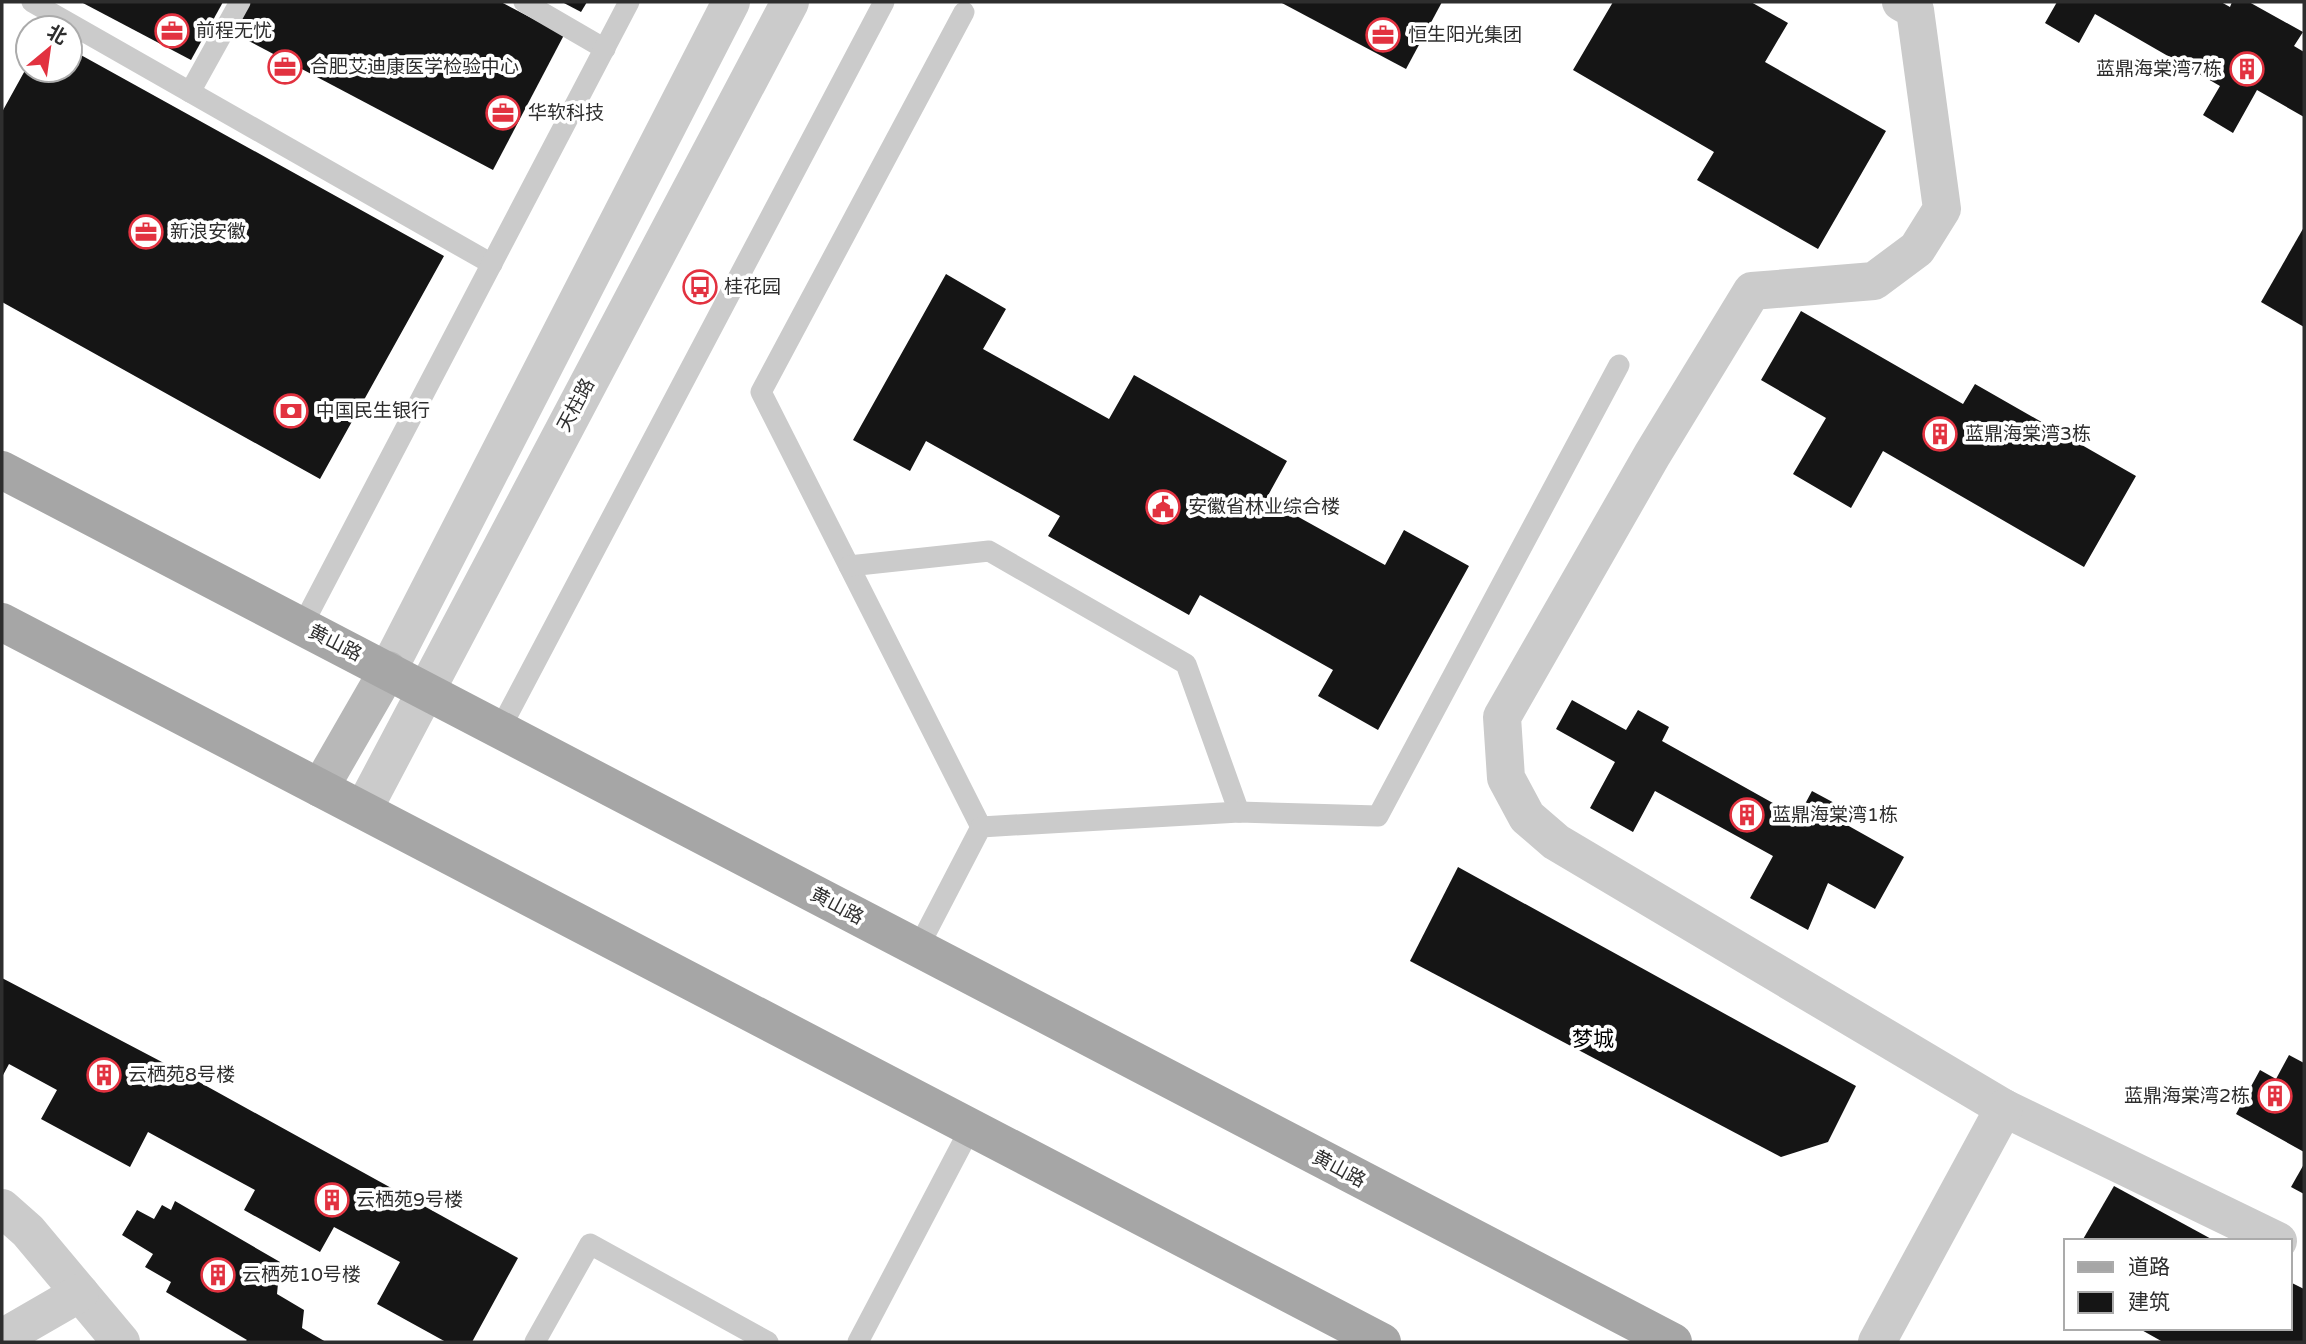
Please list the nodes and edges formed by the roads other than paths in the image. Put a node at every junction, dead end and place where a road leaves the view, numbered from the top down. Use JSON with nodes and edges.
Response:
{"nodes":[{"id":1,"x":32,"y":2,"type":"edge"},
{"id":2,"x":240,"y":2,"type":"edge"},
{"id":3,"x":524,"y":2,"type":"edge"},
{"id":4,"x":629,"y":2,"type":"edge"},
{"id":5,"x":731,"y":2,"type":"edge"},
{"id":6,"x":790,"y":2,"type":"edge"},
{"id":7,"x":884,"y":2,"type":"edge"},
{"id":8,"x":1901,"y":2,"type":"edge"},
{"id":9,"x":964,"y":12,"type":"dead end"},
{"id":10,"x":605,"y":49,"type":"junction"},
{"id":11,"x":190,"y":92,"type":"junction"},
{"id":12,"x":492,"y":264,"type":"junction"},
{"id":13,"x":1619,"y":365,"type":"dead end"},
{"id":14,"x":2,"y":470,"type":"edge"},
{"id":15,"x":849,"y":566,"type":"junction"},
{"id":16,"x":2,"y":622,"type":"edge"},
{"id":17,"x":302,"y":626,"type":"junction"},
{"id":18,"x":388,"y":670,"type":"junction"},
{"id":19,"x":425,"y":690,"type":"junction"},
{"id":20,"x":500,"y":729,"type":"junction"},
{"id":21,"x":320,"y":788,"type":"junction"},
{"id":22,"x":363,"y":810,"type":"junction"},
{"id":23,"x":1239,"y":812,"type":"junction"},
{"id":24,"x":981,"y":827,"type":"junction"},
{"id":25,"x":918,"y":948,"type":"junction"},
{"id":26,"x":2004,"y":1108,"type":"junction"},
{"id":27,"x":971,"y":1127,"type":"junction"},
{"id":28,"x":2,"y":1208,"type":"edge"},
{"id":29,"x":2274,"y":1239,"type":"edge"},
{"id":30,"x":80,"y":1293,"type":"junction"},
{"id":31,"x":2,"y":1338,"type":"edge"},
{"id":32,"x":121,"y":1342,"type":"edge"},
{"id":33,"x":535,"y":1342,"type":"edge"},
{"id":34,"x":768,"y":1342,"type":"edge"},
{"id":35,"x":858,"y":1342,"type":"edge"},
{"id":36,"x":1382,"y":1342,"type":"edge"},
{"id":37,"x":1673,"y":1342,"type":"edge"},
{"id":38,"x":1877,"y":1342,"type":"edge"}],
"edges":[{"from":1,"to":11,"type":"lane"},
{"from":2,"to":11,"type":"lane"},
{"from":3,"to":10,"type":"lane"},
{"from":4,"to":10,"type":"lane"},
{"from":5,"to":18,"type":"street"},
{"from":6,"to":19,"type":"street","name":"天柱路"},
{"from":7,"to":20,"type":"lane"},
{"from":8,"to":26,"type":"street"},
{"from":9,"to":15,"type":"lane"},
{"from":10,"to":12,"type":"lane"},
{"from":11,"to":12,"type":"lane"},
{"from":12,"to":17,"type":"lane"},
{"from":13,"to":23,"type":"lane"},
{"from":14,"to":17,"type":"main road","name":"黄山路"},
{"from":15,"to":23,"type":"lane"},
{"from":15,"to":24,"type":"lane"},
{"from":16,"to":21,"type":"main road"},
{"from":17,"to":18,"type":"main road","name":"黄山路"},
{"from":18,"to":19,"type":"main road","name":"黄山路"},
{"from":18,"to":21,"type":"main road"},
{"from":19,"to":20,"type":"main road","name":"黄山路"},
{"from":19,"to":22,"type":"street","name":"天柱路"},
{"from":20,"to":25,"type":"main road","name":"黄山路"},
{"from":21,"to":22,"type":"main road"},
{"from":22,"to":27,"type":"main road"},
{"from":23,"to":24,"type":"lane"},
{"from":24,"to":25,"type":"lane"},
{"from":25,"to":37,"type":"main road","name":"黄山路"},
{"from":26,"to":29,"type":"street"},
{"from":26,"to":38,"type":"street"},
{"from":27,"to":35,"type":"lane"},
{"from":27,"to":36,"type":"main road"},
{"from":28,"to":30,"type":"street"},
{"from":30,"to":31,"type":"street"},
{"from":30,"to":32,"type":"street"},
{"from":33,"to":34,"type":"lane"}]}
